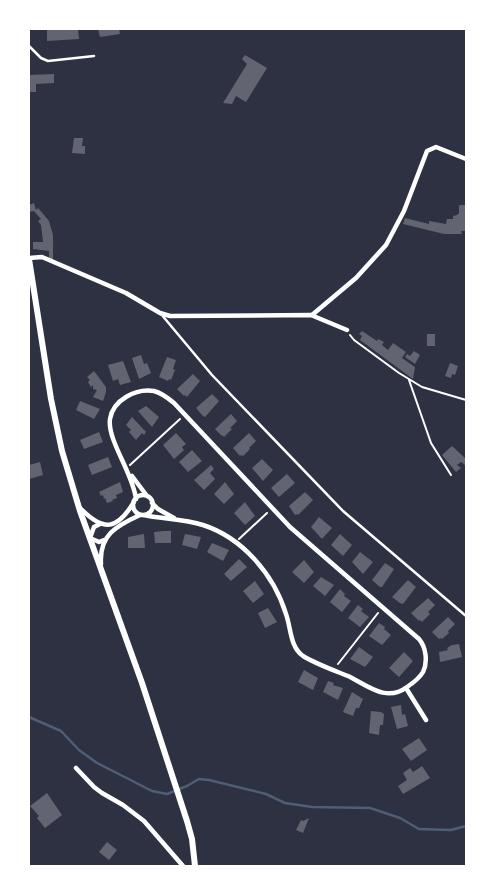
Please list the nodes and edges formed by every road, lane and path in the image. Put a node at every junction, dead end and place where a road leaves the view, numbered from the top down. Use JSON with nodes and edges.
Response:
{"nodes":[{"id":1,"x":29,"y":46,"type":"edge"},
{"id":2,"x":94,"y":56,"type":"dead end"},
{"id":3,"x":466,"y":160,"type":"edge"},
{"id":4,"x":29,"y":258,"type":"edge"},
{"id":5,"x":160,"y":313,"type":"junction"},
{"id":6,"x":312,"y":315,"type":"junction"},
{"id":7,"x":347,"y":330,"type":"joint"},
{"id":8,"x":409,"y":380,"type":"junction"},
{"id":9,"x":466,"y":400,"type":"edge"},
{"id":10,"x":184,"y":415,"type":"junction"},
{"id":11,"x":126,"y":467,"type":"junction"},
{"id":12,"x":129,"y":473,"type":"junction"},
{"id":13,"x":451,"y":475,"type":"dead end"},
{"id":14,"x":147,"y":497,"type":"junction"},
{"id":15,"x":135,"y":500,"type":"junction"},
{"id":16,"x":151,"y":502,"type":"junction"},
{"id":17,"x":79,"y":508,"type":"junction"},
{"id":18,"x":272,"y":508,"type":"junction"},
{"id":19,"x":142,"y":515,"type":"junction"},
{"id":20,"x":183,"y":521,"type":"junction"},
{"id":21,"x":100,"y":524,"type":"junction"},
{"id":22,"x":109,"y":535,"type":"junction"},
{"id":23,"x":90,"y":538,"type":"junction"},
{"id":24,"x":235,"y":542,"type":"junction"},
{"id":25,"x":101,"y":568,"type":"junction"},
{"id":26,"x":382,"y":607,"type":"junction"},
{"id":27,"x":466,"y":616,"type":"edge"},
{"id":28,"x":334,"y":670,"type":"junction"},
{"id":29,"x":406,"y":688,"type":"junction"},
{"id":30,"x":426,"y":720,"type":"dead end"},
{"id":31,"x":76,"y":768,"type":"dead end"},
{"id":32,"x":183,"y":866,"type":"edge"},
{"id":33,"x":195,"y":866,"type":"edge"}],
"edges":[{"from":1,"to":2,"type":"lane"},
{"from":3,"to":6,"type":"street"},
{"from":4,"to":5,"type":"street"},
{"from":4,"to":17,"type":"main road"},
{"from":5,"to":6,"type":"street"},
{"from":5,"to":27,"type":"lane"},
{"from":6,"to":7,"type":"street"},
{"from":7,"to":8,"type":"path"},
{"from":8,"to":9,"type":"path"},
{"from":8,"to":13,"type":"path"},
{"from":10,"to":11,"type":"path"},
{"from":10,"to":11,"type":"street"},
{"from":10,"to":18,"type":"street"},
{"from":11,"to":12,"type":"street"},
{"from":12,"to":14,"type":"street"},
{"from":12,"to":15,"type":"street"},
{"from":14,"to":15,"type":"street"},
{"from":14,"to":16,"type":"street"},
{"from":15,"to":19,"type":"street"},
{"from":15,"to":21,"type":"street"},
{"from":16,"to":19,"type":"street"},
{"from":16,"to":20,"type":"street"},
{"from":17,"to":21,"type":"street"},
{"from":17,"to":23,"type":"main road"},
{"from":18,"to":24,"type":"path"},
{"from":18,"to":26,"type":"street"},
{"from":19,"to":20,"type":"street"},
{"from":19,"to":22,"type":"street"},
{"from":20,"to":24,"type":"street"},
{"from":21,"to":23,"type":"street"},
{"from":22,"to":23,"type":"street"},
{"from":22,"to":25,"type":"street"},
{"from":23,"to":25,"type":"main road"},
{"from":24,"to":28,"type":"street"},
{"from":25,"to":33,"type":"main road"},
{"from":26,"to":28,"type":"path"},
{"from":26,"to":29,"type":"street"},
{"from":28,"to":29,"type":"street"},
{"from":29,"to":30,"type":"street"},
{"from":31,"to":32,"type":"street"}]}
